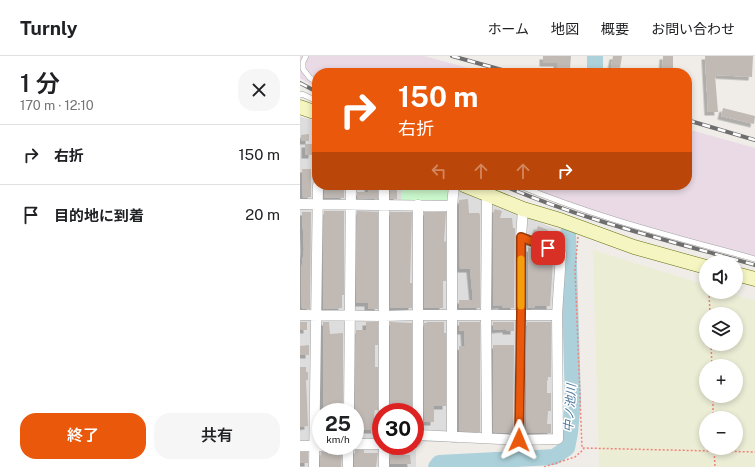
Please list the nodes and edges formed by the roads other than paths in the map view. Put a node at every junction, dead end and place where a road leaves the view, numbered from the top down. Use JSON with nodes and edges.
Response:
{"nodes":[{"id":1,"x":306,"y":56,"type":"edge"},
{"id":2,"x":312,"y":79,"type":"edge"},
{"id":3,"x":300,"y":95,"type":"edge"},
{"id":4,"x":312,"y":99,"type":"edge"},
{"id":5,"x":300,"y":107,"type":"edge"},
{"id":6,"x":312,"y":111,"type":"edge"},
{"id":7,"x":318,"y":190,"type":"edge"},
{"id":8,"x":351,"y":190,"type":"edge"},
{"id":9,"x":384,"y":190,"type":"edge"},
{"id":10,"x":454,"y":190,"type":"edge"},
{"id":11,"x":476,"y":190,"type":"edge"},
{"id":12,"x":530,"y":190,"type":"edge"},
{"id":13,"x":490,"y":196,"type":"junction"},
{"id":14,"x":300,"y":204,"type":"edge"},
{"id":15,"x":318,"y":204,"type":"junction"},
{"id":16,"x":351,"y":204,"type":"junction"},
{"id":17,"x":384,"y":204,"type":"junction"},
{"id":18,"x":418,"y":205,"type":"junction"},
{"id":19,"x":452,"y":206,"type":"junction"},
{"id":20,"x":523,"y":209,"type":"junction"},
{"id":21,"x":521,"y":237,"type":"junction"},
{"id":22,"x":755,"y":259,"type":"edge"},
{"id":23,"x":699,"y":265,"type":"edge"},
{"id":24,"x":743,"y":276,"type":"edge"},
{"id":25,"x":755,"y":279,"type":"edge"},
{"id":26,"x":486,"y":314,"type":"junction"},
{"id":27,"x":300,"y":315,"type":"edge"},
{"id":28,"x":316,"y":315,"type":"junction"},
{"id":29,"x":418,"y":315,"type":"junction"},
{"id":30,"x":452,"y":315,"type":"junction"},
{"id":31,"x":521,"y":315,"type":"junction"},
{"id":32,"x":557,"y":315,"type":"junction"},
{"id":33,"x":350,"y":316,"type":"junction"},
{"id":34,"x":383,"y":316,"type":"junction"},
{"id":35,"x":317,"y":403,"type":"edge"},
{"id":36,"x":349,"y":403,"type":"edge"},
{"id":37,"x":384,"y":403,"type":"edge"},
{"id":38,"x":417,"y":403,"type":"edge"},
{"id":39,"x":452,"y":437,"type":"junction"},
{"id":40,"x":487,"y":438,"type":"junction"},
{"id":41,"x":424,"y":439,"type":"edge"},
{"id":42,"x":519,"y":440,"type":"junction"},
{"id":43,"x":300,"y":446,"type":"edge"},
{"id":44,"x":312,"y":446,"type":"edge"},
{"id":45,"x":316,"y":455,"type":"edge"},
{"id":46,"x":348,"y":455,"type":"edge"},
{"id":47,"x":384,"y":455,"type":"edge"},
{"id":48,"x":314,"y":467,"type":"edge"},
{"id":49,"x":348,"y":467,"type":"edge"},
{"id":50,"x":384,"y":467,"type":"edge"}],
"edges":[{"from":1,"to":2,"type":"lane"},
{"from":3,"to":4,"type":"lane"},
{"from":5,"to":6,"type":"street"},
{"from":7,"to":15,"type":"street"},
{"from":8,"to":16,"type":"street"},
{"from":9,"to":17,"type":"street"},
{"from":10,"to":19,"type":"street"},
{"from":11,"to":13,"type":"street"},
{"from":12,"to":22,"type":"lane"},
{"from":13,"to":20,"type":"street"},
{"from":13,"to":26,"type":"street"},
{"from":14,"to":15,"type":"street"},
{"from":15,"to":16,"type":"street"},
{"from":15,"to":28,"type":"street"},
{"from":16,"to":17,"type":"street"},
{"from":16,"to":33,"type":"street"},
{"from":17,"to":18,"type":"street"},
{"from":17,"to":34,"type":"street"},
{"from":18,"to":19,"type":"street"},
{"from":18,"to":29,"type":"street"},
{"from":19,"to":30,"type":"street"},
{"from":20,"to":21,"type":"street"},
{"from":20,"to":23,"type":"street"},
{"from":21,"to":31,"type":"street"},
{"from":21,"to":32,"type":"street"},
{"from":24,"to":25,"type":"street"},
{"from":26,"to":30,"type":"street"},
{"from":26,"to":31,"type":"street"},
{"from":26,"to":40,"type":"street"},
{"from":27,"to":28,"type":"street"},
{"from":28,"to":33,"type":"street"},
{"from":28,"to":35,"type":"street"},
{"from":29,"to":30,"type":"street"},
{"from":29,"to":34,"type":"street"},
{"from":29,"to":38,"type":"street"},
{"from":30,"to":39,"type":"street"},
{"from":31,"to":32,"type":"street"},
{"from":31,"to":42,"type":"street"},
{"from":32,"to":42,"type":"street"},
{"from":33,"to":34,"type":"street"},
{"from":33,"to":36,"type":"street"},
{"from":34,"to":37,"type":"street"},
{"from":39,"to":40,"type":"street"},
{"from":39,"to":41,"type":"street"},
{"from":40,"to":42,"type":"street"},
{"from":43,"to":44,"type":"street"},
{"from":45,"to":48,"type":"street"},
{"from":46,"to":49,"type":"street"},
{"from":47,"to":50,"type":"street"}]}
